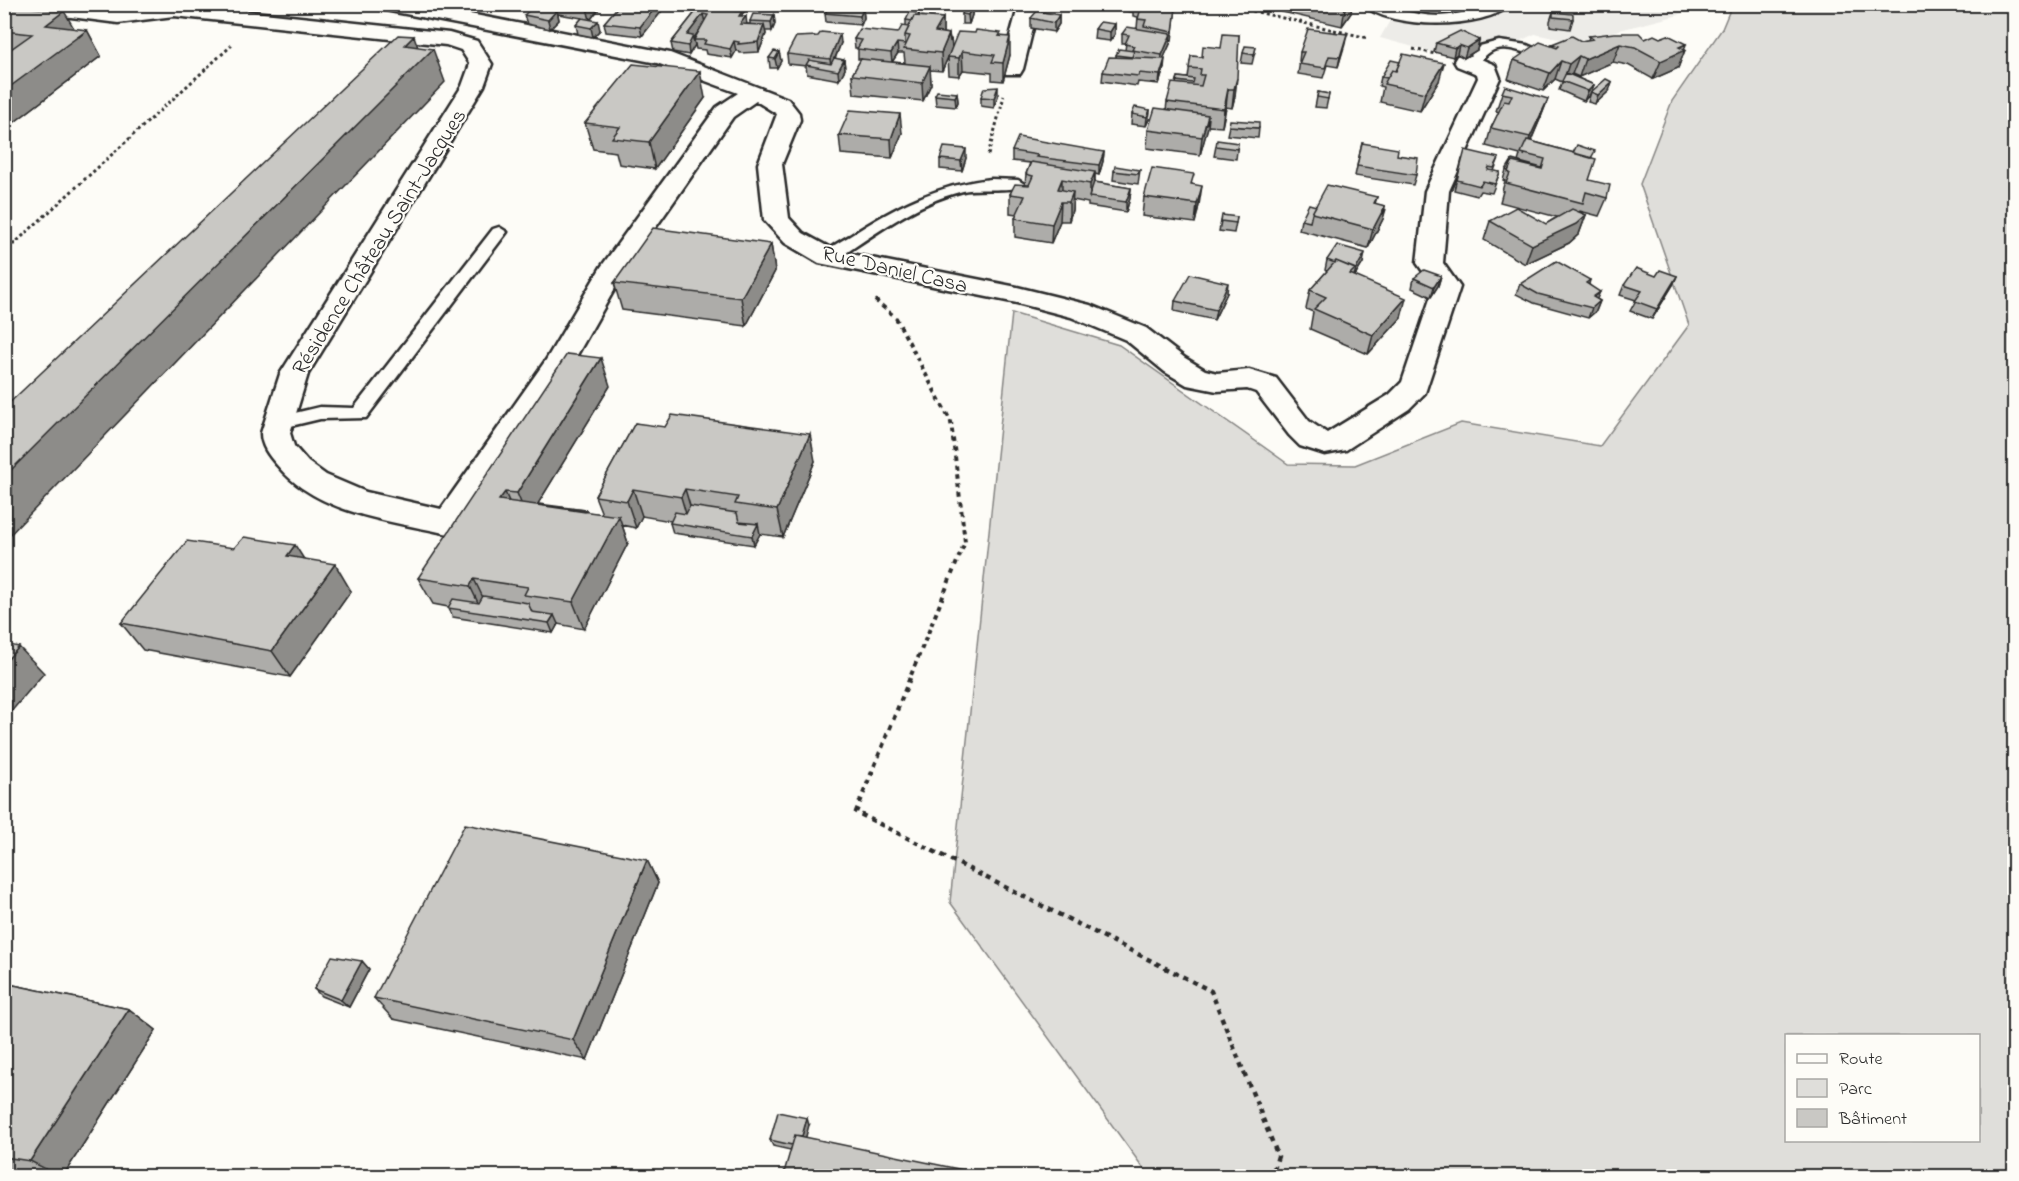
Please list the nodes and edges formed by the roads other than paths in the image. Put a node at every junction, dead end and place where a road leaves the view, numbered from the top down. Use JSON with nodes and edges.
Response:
{"nodes":[{"id":1,"x":16,"y":4,"type":"edge"},
{"id":2,"x":309,"y":4,"type":"edge"},
{"id":3,"x":385,"y":4,"type":"edge"},
{"id":4,"x":1029,"y":4,"type":"edge"},
{"id":5,"x":1368,"y":4,"type":"edge"},
{"id":6,"x":1506,"y":4,"type":"edge"},
{"id":7,"x":168,"y":7,"type":"edge"},
{"id":8,"x":290,"y":24,"type":"junction"},
{"id":9,"x":1543,"y":55,"type":"edge"},
{"id":10,"x":1467,"y":62,"type":"joint"},
{"id":11,"x":1012,"y":69,"type":"road end"},
{"id":12,"x":755,"y":92,"type":"junction"},
{"id":13,"x":1018,"y":185,"type":"edge"},
{"id":14,"x":499,"y":232,"type":"dead end"},
{"id":15,"x":828,"y":257,"type":"junction"},
{"id":16,"x":278,"y":423,"type":"junction"}],
"edges":[{"from":1,"to":7,"type":"street","name":"Résidence Château Saint-Jacques"},
{"from":2,"to":8,"type":"street"},
{"from":3,"to":12,"type":"street","name":"Rue Daniel Casa"},
{"from":4,"to":11,"type":"street"},
{"from":5,"to":6,"type":"lane"},
{"from":7,"to":8,"type":"street","name":"Résidence Château Saint-Jacques"},
{"from":8,"to":16,"type":"street","name":"Résidence Château Saint-Jacques"},
{"from":9,"to":10,"type":"lane"},
{"from":10,"to":15,"type":"street","name":"Rue Daniel Casa"},
{"from":12,"to":15,"type":"street","name":"Rue Daniel Casa"},
{"from":12,"to":16,"type":"street","name":"Résidence Château Saint-Jacques"},
{"from":13,"to":15,"type":"lane"},
{"from":14,"to":16,"type":"lane"}]}
